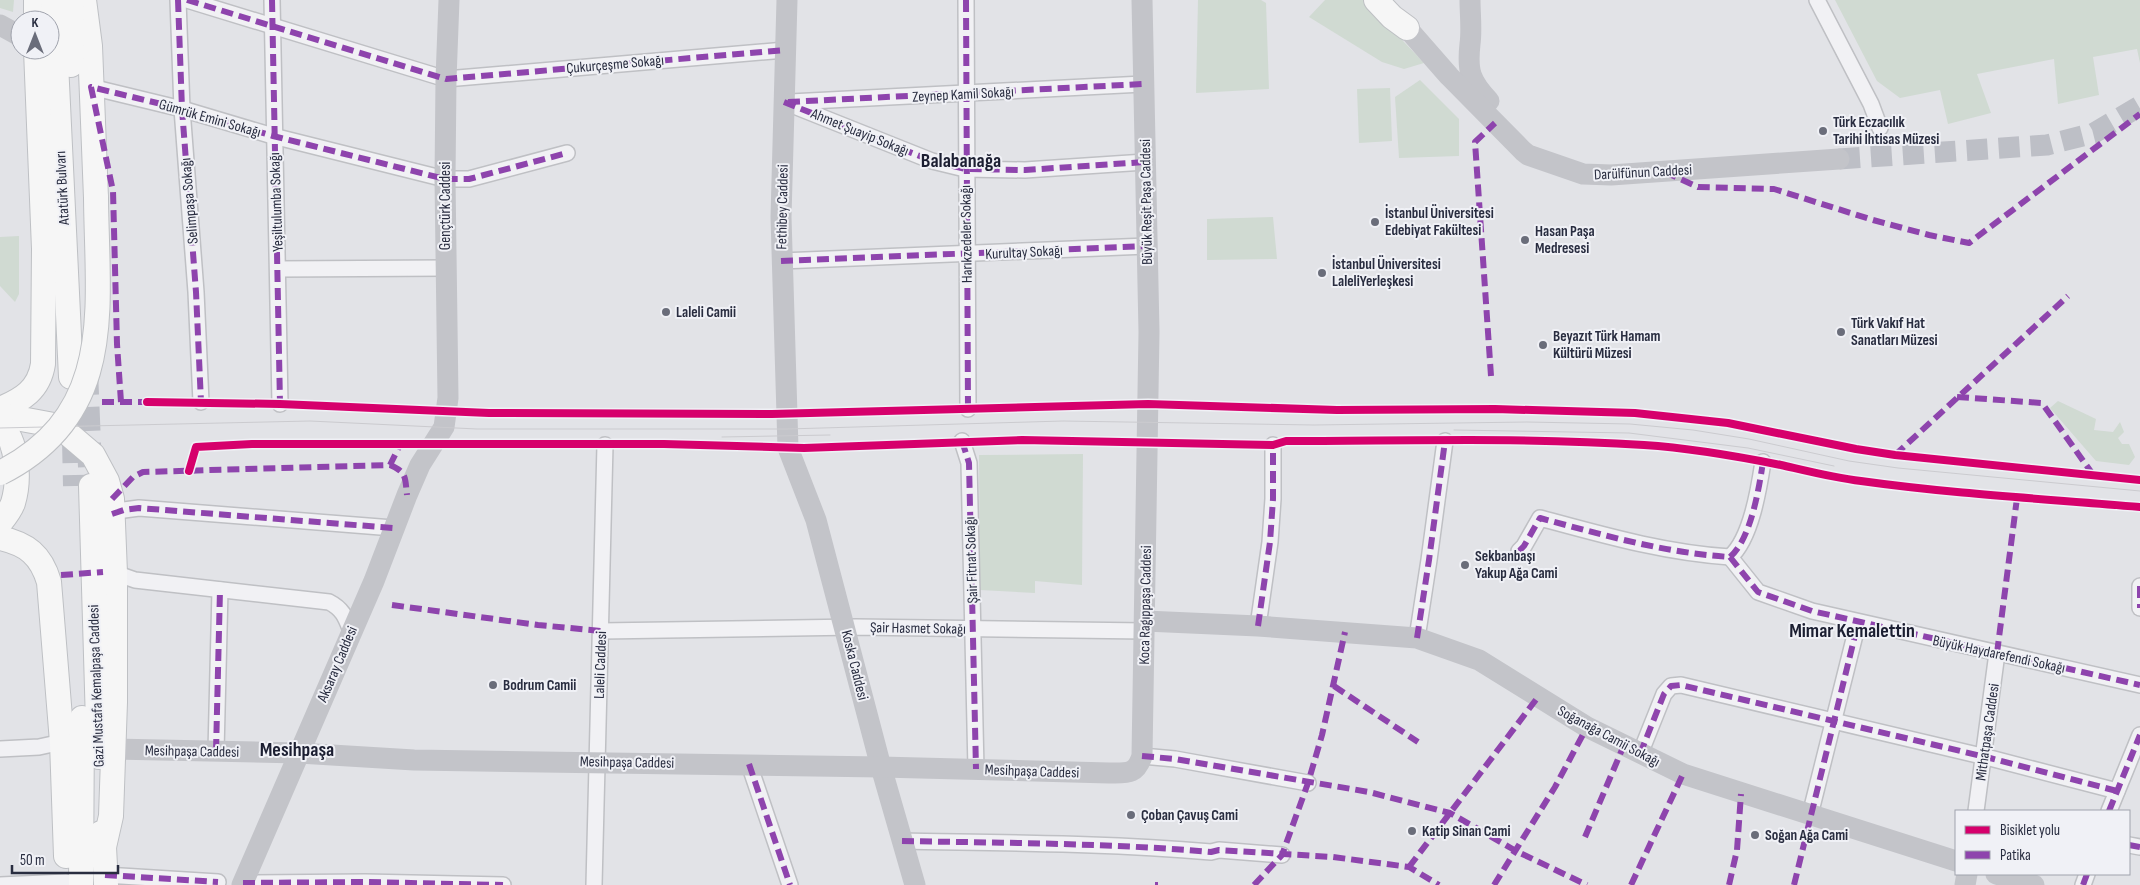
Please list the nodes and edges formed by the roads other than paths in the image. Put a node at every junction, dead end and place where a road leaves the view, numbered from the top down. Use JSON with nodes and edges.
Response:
{"nodes":[{"id":1,"x":53,"y":0,"type":"edge"},
{"id":2,"x":72,"y":0,"type":"edge"},
{"id":3,"x":84,"y":0,"type":"edge"},
{"id":4,"x":178,"y":0,"type":"edge"},
{"id":5,"x":187,"y":0,"type":"edge"},
{"id":6,"x":272,"y":0,"type":"edge"},
{"id":7,"x":449,"y":0,"type":"edge"},
{"id":8,"x":787,"y":0,"type":"edge"},
{"id":9,"x":966,"y":0,"type":"edge"},
{"id":10,"x":1142,"y":0,"type":"edge"},
{"id":11,"x":1376,"y":0,"type":"edge"},
{"id":12,"x":1393,"y":0,"type":"edge"},
{"id":13,"x":1470,"y":0,"type":"edge"},
{"id":14,"x":1817,"y":0,"type":"edge"},
{"id":15,"x":273,"y":26,"type":"junction"},
{"id":16,"x":1407,"y":28,"type":"junction"},
{"id":17,"x":1469,"y":49,"type":"junction"},
{"id":18,"x":785,"y":50,"type":"junction"},
{"id":19,"x":1432,"y":56,"type":"junction"},
{"id":20,"x":36,"y":60,"type":"edge"},
{"id":21,"x":446,"y":79,"type":"junction"},
{"id":22,"x":1143,"y":84,"type":"junction"},
{"id":23,"x":91,"y":87,"type":"junction"},
{"id":24,"x":965,"y":94,"type":"junction"},
{"id":25,"x":784,"y":102,"type":"junction"},
{"id":26,"x":182,"y":109,"type":"junction"},
{"id":27,"x":1880,"y":128,"type":"dead end"},
{"id":28,"x":273,"y":136,"type":"junction"},
{"id":29,"x":566,"y":153,"type":"dead end"},
{"id":30,"x":1541,"y":158,"type":"junction"},
{"id":31,"x":1839,"y":159,"type":"tunnel mouth"},
{"id":32,"x":1145,"y":162,"type":"junction"},
{"id":33,"x":966,"y":169,"type":"junction"},
{"id":34,"x":445,"y":179,"type":"junction"},
{"id":35,"x":1147,"y":246,"type":"junction"},
{"id":36,"x":966,"y":255,"type":"junction"},
{"id":37,"x":781,"y":261,"type":"junction"},
{"id":38,"x":446,"y":268,"type":"junction"},
{"id":39,"x":278,"y":269,"type":"junction"},
{"id":40,"x":201,"y":402,"type":"dead end"},
{"id":41,"x":280,"y":404,"type":"dead end"},
{"id":42,"x":0,"y":409,"type":"edge"},
{"id":43,"x":968,"y":409,"type":"dead end"},
{"id":44,"x":0,"y":415,"type":"edge"},
{"id":45,"x":0,"y":420,"type":"edge"},
{"id":46,"x":0,"y":424,"type":"edge"},
{"id":47,"x":962,"y":441,"type":"dead end"},
{"id":48,"x":1445,"y":441,"type":"dead end"},
{"id":49,"x":1148,"y":443,"type":"joint"},
{"id":50,"x":434,"y":444,"type":"joint"},
{"id":51,"x":605,"y":445,"type":"dead end"},
{"id":52,"x":1273,"y":445,"type":"dead end"},
{"id":53,"x":788,"y":448,"type":"joint"},
{"id":54,"x":1763,"y":462,"type":"dead end"},
{"id":55,"x":8,"y":472,"type":"edge"},
{"id":56,"x":112,"y":514,"type":"junction"},
{"id":57,"x":0,"y":523,"type":"edge"},
{"id":58,"x":393,"y":528,"type":"junction"},
{"id":59,"x":0,"y":538,"type":"edge"},
{"id":60,"x":1519,"y":551,"type":"dead end"},
{"id":61,"x":1730,"y":557,"type":"junction"},
{"id":62,"x":114,"y":573,"type":"junction"},
{"id":63,"x":2140,"y":586,"type":"edge"},
{"id":64,"x":220,"y":590,"type":"junction"},
{"id":65,"x":2140,"y":608,"type":"edge"},
{"id":66,"x":1858,"y":623,"type":"junction"},
{"id":67,"x":1145,"y":626,"type":"junction"},
{"id":68,"x":1258,"y":626,"type":"junction"},
{"id":69,"x":846,"y":628,"type":"junction"},
{"id":70,"x":973,"y":629,"type":"junction"},
{"id":71,"x":601,"y":631,"type":"junction"},
{"id":72,"x":351,"y":632,"type":"junction"},
{"id":73,"x":1417,"y":638,"type":"junction"},
{"id":74,"x":1997,"y":653,"type":"junction"},
{"id":75,"x":2140,"y":685,"type":"edge"},
{"id":76,"x":1834,"y":721,"type":"junction"},
{"id":77,"x":62,"y":742,"type":"junction"},
{"id":78,"x":2138,"y":744,"type":"edge"},
{"id":79,"x":0,"y":749,"type":"edge"},
{"id":80,"x":113,"y":750,"type":"junction"},
{"id":81,"x":216,"y":751,"type":"junction"},
{"id":82,"x":299,"y":753,"type":"junction"},
{"id":83,"x":1640,"y":754,"type":"junction"},
{"id":84,"x":1983,"y":756,"type":"junction"},
{"id":85,"x":1140,"y":761,"type":"junction"},
{"id":86,"x":596,"y":762,"type":"junction"},
{"id":87,"x":749,"y":764,"type":"junction"},
{"id":88,"x":881,"y":766,"type":"junction"},
{"id":89,"x":976,"y":769,"type":"junction"},
{"id":90,"x":1308,"y":783,"type":"dead end"},
{"id":91,"x":2117,"y":791,"type":"junction"},
{"id":92,"x":1976,"y":810,"type":"edge"},
{"id":93,"x":2109,"y":810,"type":"edge"},
{"id":94,"x":1810,"y":815,"type":"junction"},
{"id":95,"x":902,"y":842,"type":"junction"},
{"id":96,"x":104,"y":847,"type":"junction"},
{"id":97,"x":1282,"y":855,"type":"dead end"},
{"id":98,"x":1955,"y":861,"type":"edge"},
{"id":99,"x":1999,"y":875,"type":"edge"},
{"id":100,"x":105,"y":880,"type":"edge"},
{"id":101,"x":218,"y":882,"type":"dead end"},
{"id":102,"x":71,"y":884,"type":"edge"},
{"id":103,"x":242,"y":884,"type":"edge"},
{"id":104,"x":365,"y":884,"type":"edge"},
{"id":105,"x":0,"y":885,"type":"edge"},
{"id":106,"x":503,"y":885,"type":"edge"},
{"id":107,"x":594,"y":885,"type":"edge"},
{"id":108,"x":790,"y":885,"type":"edge"},
{"id":109,"x":915,"y":885,"type":"edge"},
{"id":110,"x":2034,"y":885,"type":"edge"}],
"edges":[{"from":1,"to":2,"type":"main road","name":"Atatürk Bulvarı"},
{"from":3,"to":23,"type":"main road"},
{"from":4,"to":26,"type":"street","name":"Selimpaşa Sokağı"},
{"from":5,"to":15,"type":"street"},
{"from":6,"to":15,"type":"street","name":"Yeşiltulumba Sokağı"},
{"from":7,"to":21,"type":"street","name":"Gençtürk Caddesi"},
{"from":8,"to":18,"type":"street","name":"Fethibey Caddesi"},
{"from":9,"to":24,"type":"street","name":"Harıkzedeler Sokağı"},
{"from":10,"to":22,"type":"street","name":"Büyük Reşit Paşa Caddesi"},
{"from":11,"to":16,"type":"main road"},
{"from":12,"to":16,"type":"main road"},
{"from":13,"to":17,"type":"street"},
{"from":14,"to":27,"type":"street"},
{"from":15,"to":21,"type":"street"},
{"from":15,"to":28,"type":"street","name":"Yeşiltulumba Sokağı"},
{"from":16,"to":19,"type":"street","name":"Darülfünun Caddesi"},
{"from":17,"to":19,"type":"street"},
{"from":17,"to":30,"type":"street"},
{"from":18,"to":21,"type":"street","name":"Çukurçeşme Sokağı"},
{"from":18,"to":25,"type":"street","name":"Fethibey Caddesi"},
{"from":19,"to":30,"type":"street","name":"Darülfünun Caddesi"},
{"from":20,"to":42,"type":"main road"},
{"from":21,"to":34,"type":"street","name":"Gençtürk Caddesi"},
{"from":22,"to":24,"type":"street","name":"Zeynep Kamil Sokağı"},
{"from":22,"to":32,"type":"street","name":"Büyük Reşit Paşa Caddesi"},
{"from":23,"to":26,"type":"street","name":"Gümrük Emini Sokağı"},
{"from":23,"to":55,"type":"main road","bridge":true},
{"from":24,"to":25,"type":"street","name":"Zeynep Kamil Sokağı"},
{"from":24,"to":33,"type":"street","name":"Harıkzedeler Sokağı"},
{"from":25,"to":33,"type":"street","name":"Ahmet Şuayip Sokağı"},
{"from":25,"to":37,"type":"street","name":"Fethibey Caddesi"},
{"from":26,"to":28,"type":"street","name":"Gümrük Emini Sokağı"},
{"from":26,"to":40,"type":"street","name":"Selimpaşa Sokağı"},
{"from":28,"to":34,"type":"street","name":"Gümrük Emini Sokağı"},
{"from":28,"to":39,"type":"street","name":"Yeşiltulumba Sokağı"},
{"from":29,"to":34,"type":"street","name":"Gümrük Emini Sokağı"},
{"from":30,"to":31,"type":"street","name":"Darülfünun Caddesi"},
{"from":32,"to":33,"type":"street","name":"Ahmet Şuayip Sokağı"},
{"from":32,"to":35,"type":"street","name":"Büyük Reşit Paşa Caddesi"},
{"from":33,"to":36,"type":"street","name":"Harıkzedeler Sokağı"},
{"from":34,"to":38,"type":"street","name":"Gençtürk Caddesi"},
{"from":35,"to":36,"type":"street","name":"Kurultay Sokağı"},
{"from":35,"to":49,"type":"street","name":"Büyük Reşit Paşa Caddesi"},
{"from":36,"to":37,"type":"street","name":"Kurultay Sokağı"},
{"from":36,"to":43,"type":"street","name":"Harıkzedeler Sokağı"},
{"from":37,"to":53,"type":"street","name":"Fethibey Caddesi"},
{"from":38,"to":39,"type":"street"},
{"from":38,"to":50,"type":"street","name":"Gençtürk Caddesi"},
{"from":39,"to":41,"type":"street","name":"Yeşiltulumba Sokağı"},
{"from":44,"to":56,"type":"main road"},
{"from":45,"to":55,"type":"main road"},
{"from":46,"to":55,"type":"main road"},
{"from":47,"to":70,"type":"street","name":"Şair Fitnat Sokağı"},
{"from":48,"to":73,"type":"street"},
{"from":49,"to":67,"type":"street","name":"Koca Ragıppaşa Caddesi"},
{"from":50,"to":58,"type":"street","name":"Aksaray Caddesi"},
{"from":51,"to":71,"type":"street","name":"Laleli Caddesi"},
{"from":52,"to":68,"type":"street"},
{"from":53,"to":69,"type":"street","name":"Koska Caddesi"},
{"from":54,"to":61,"type":"street"},
{"from":55,"to":57,"type":"main road"},
{"from":56,"to":58,"type":"street"},
{"from":56,"to":62,"type":"main road"},
{"from":58,"to":72,"type":"street","name":"Aksaray Caddesi"},
{"from":59,"to":77,"type":"main road"},
{"from":60,"to":61,"type":"street"},
{"from":61,"to":66,"type":"street","name":"Büyük Haydarefendi Sokağı"},
{"from":62,"to":64,"type":"street"},
{"from":62,"to":80,"type":"main road"},
{"from":63,"to":65,"type":"street"},
{"from":64,"to":72,"type":"street"},
{"from":64,"to":81,"type":"street"},
{"from":66,"to":74,"type":"street","name":"Büyük Haydarefendi Sokağı"},
{"from":66,"to":76,"type":"street"},
{"from":67,"to":68,"type":"street","name":"Soğanağa Camii Sokağı"},
{"from":67,"to":70,"type":"street","name":"Şair Hasmet Sokağı"},
{"from":67,"to":85,"type":"street","name":"Koca Ragıppaşa Caddesi"},
{"from":68,"to":73,"type":"street","name":"Soğanağa Camii Sokağı"},
{"from":69,"to":70,"type":"street","name":"Şair Hasmet Sokağı"},
{"from":69,"to":71,"type":"street","name":"Şair Hasmet Sokağı"},
{"from":69,"to":88,"type":"street","name":"Koska Caddesi"},
{"from":70,"to":89,"type":"street","name":"Şair Fitnat Sokağı"},
{"from":71,"to":86,"type":"street","name":"Laleli Caddesi"},
{"from":72,"to":82,"type":"street","name":"Aksaray Caddesi"},
{"from":73,"to":83,"type":"street","name":"Soğanağa Camii Sokağı"},
{"from":74,"to":75,"type":"street","name":"Büyük Haydarefendi Sokağı"},
{"from":74,"to":84,"type":"street","name":"Mithatpaşa Caddesi"},
{"from":76,"to":83,"type":"street"},
{"from":76,"to":84,"type":"street"},
{"from":76,"to":94,"type":"street"},
{"from":77,"to":79,"type":"street"},
{"from":77,"to":102,"type":"main road"},
{"from":78,"to":91,"type":"street"},
{"from":80,"to":81,"type":"street","name":"Mesihpaşa Caddesi"},
{"from":80,"to":96,"type":"main road"},
{"from":81,"to":82,"type":"street","name":"Mesihpaşa Caddesi"},
{"from":82,"to":86,"type":"street","name":"Mesihpaşa Caddesi"},
{"from":82,"to":103,"type":"street","name":"Aksaray Caddesi"},
{"from":83,"to":94,"type":"street","name":"Soğanağa Camii Sokağı"},
{"from":84,"to":91,"type":"street"},
{"from":84,"to":92,"type":"street","name":"Mithatpaşa Caddesi"},
{"from":85,"to":89,"type":"street","name":"Mesihpaşa Caddesi"},
{"from":85,"to":90,"type":"street"},
{"from":86,"to":87,"type":"street","name":"Mesihpaşa Caddesi"},
{"from":86,"to":107,"type":"street","name":"Laleli Caddesi"},
{"from":87,"to":88,"type":"street","name":"Mesihpaşa Caddesi"},
{"from":87,"to":108,"type":"street"},
{"from":88,"to":89,"type":"street","name":"Mesihpaşa Caddesi"},
{"from":88,"to":95,"type":"street","name":"Koska Caddesi"},
{"from":91,"to":93,"type":"street"},
{"from":94,"to":98,"type":"street","name":"Soğanağa Camii Sokağı"},
{"from":95,"to":97,"type":"street"},
{"from":95,"to":109,"type":"street","name":"Koska Caddesi"},
{"from":96,"to":100,"type":"main road","name":"Gazi Mustafa Kemalpaşa Caddesi"},
{"from":96,"to":102,"type":"main road","name":"Gazi Mustafa Kemalpaşa Caddesi"},
{"from":99,"to":110,"type":"street"},
{"from":100,"to":101,"type":"street"},
{"from":102,"to":105,"type":"street"},
{"from":103,"to":104,"type":"street"},
{"from":104,"to":106,"type":"street"}]}
